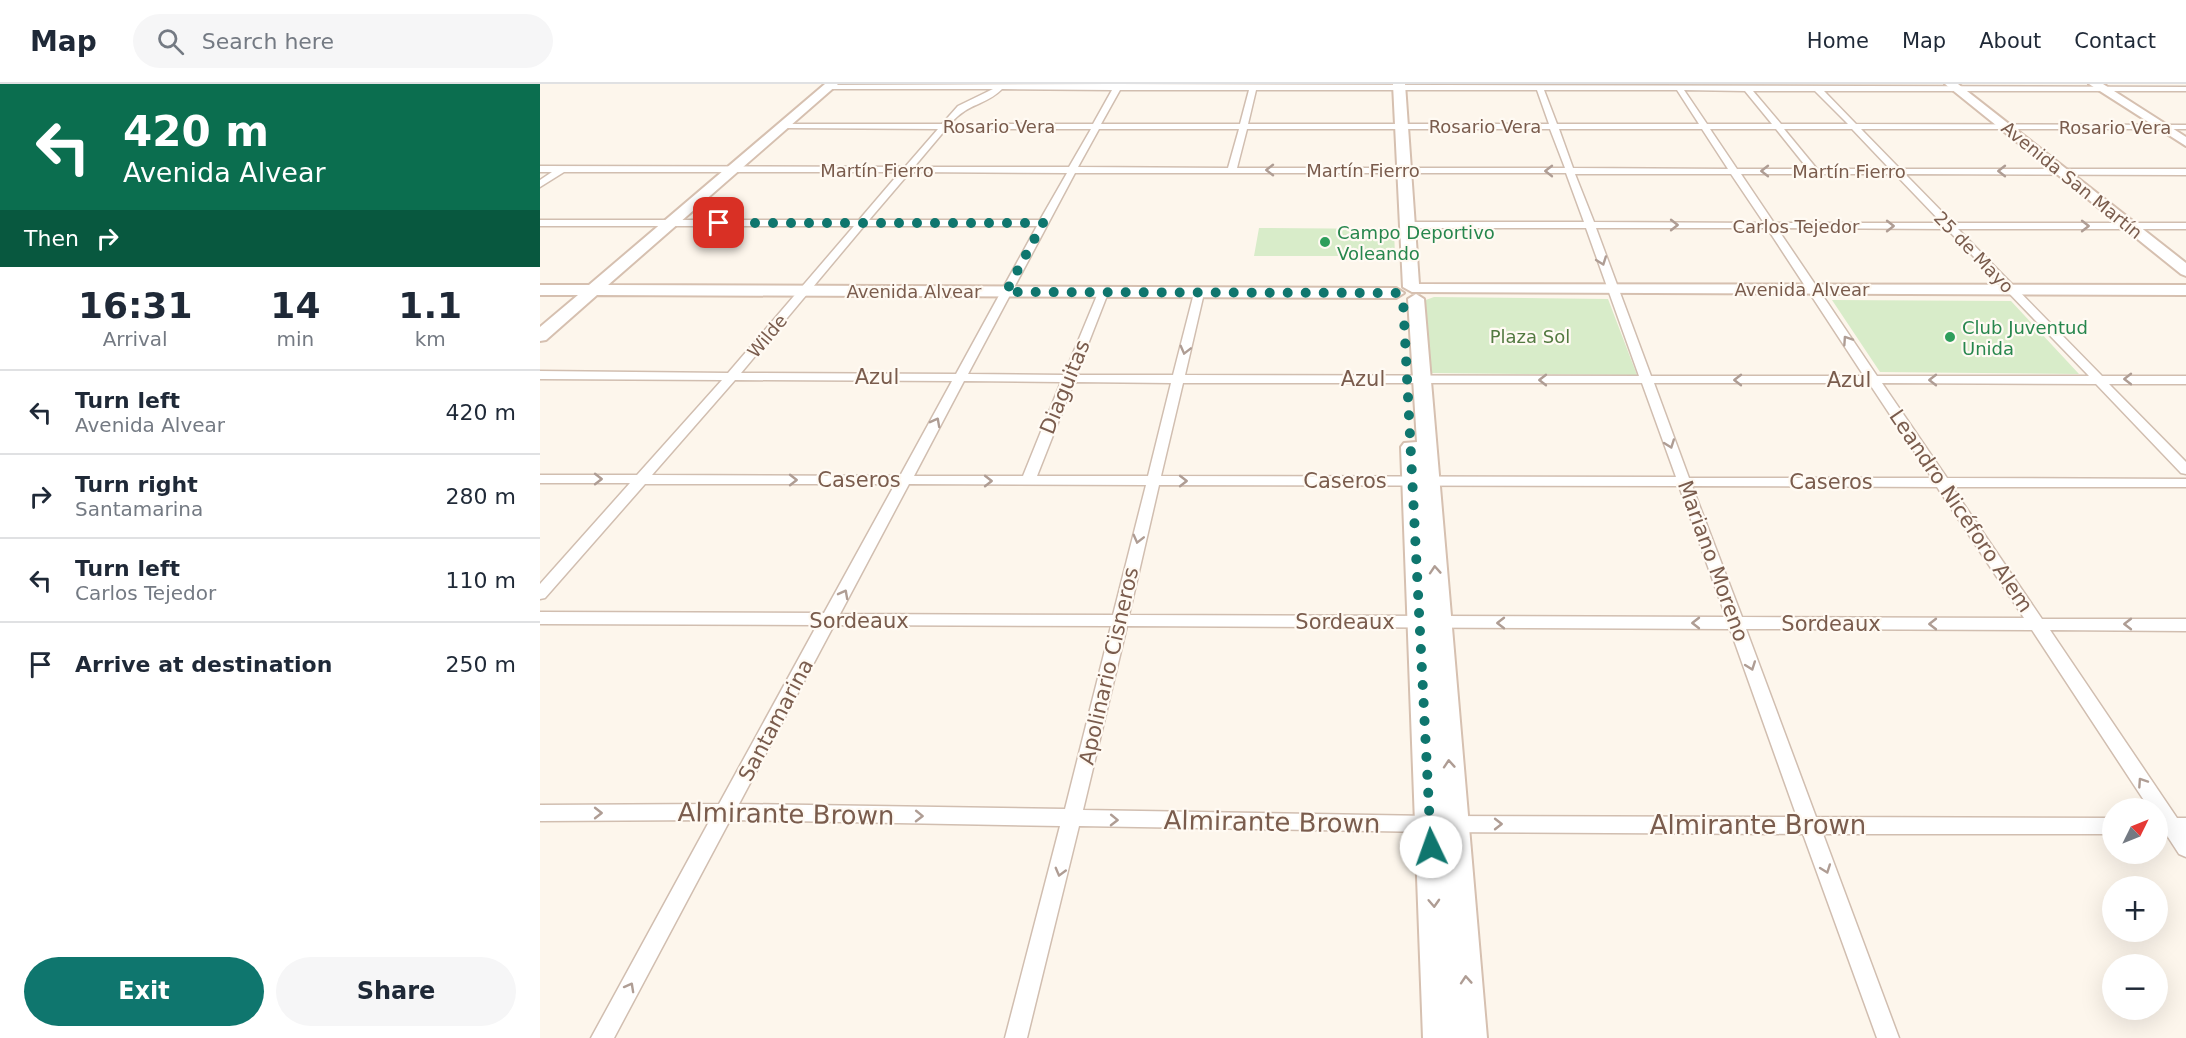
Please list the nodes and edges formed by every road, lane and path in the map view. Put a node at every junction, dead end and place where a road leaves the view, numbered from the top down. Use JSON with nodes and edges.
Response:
{"nodes":[{"id":1,"x":2171,"y":84,"type":"edge"},
{"id":2,"x":830,"y":86,"type":"edge"},
{"id":3,"x":980,"y":86,"type":"edge"},
{"id":4,"x":1118,"y":86,"type":"edge"},
{"id":5,"x":1254,"y":86,"type":"edge"},
{"id":6,"x":1399,"y":86,"type":"edge"},
{"id":7,"x":1538,"y":86,"type":"edge"},
{"id":8,"x":1678,"y":86,"type":"edge"},
{"id":9,"x":1815,"y":86,"type":"edge"},
{"id":10,"x":1000,"y":87,"type":"junction"},
{"id":11,"x":1957,"y":87,"type":"edge"},
{"id":12,"x":2032,"y":87,"type":"edge"},
{"id":13,"x":2103,"y":87,"type":"edge"},
{"id":14,"x":1747,"y":88,"type":"junction"},
{"id":15,"x":2184,"y":90,"type":"edge"},
{"id":16,"x":785,"y":126,"type":"junction"},
{"id":17,"x":944,"y":126,"type":"junction"},
{"id":18,"x":1096,"y":126,"type":"junction"},
{"id":19,"x":1243,"y":126,"type":"junction"},
{"id":20,"x":1401,"y":126,"type":"junction"},
{"id":21,"x":1553,"y":126,"type":"junction"},
{"id":22,"x":1705,"y":127,"type":"junction"},
{"id":23,"x":1778,"y":127,"type":"junction"},
{"id":24,"x":1853,"y":127,"type":"junction"},
{"id":25,"x":2009,"y":127,"type":"junction"},
{"id":26,"x":2174,"y":128,"type":"edge"},
{"id":27,"x":2186,"y":135,"type":"edge"},
{"id":28,"x":2186,"y":142,"type":"edge"},
{"id":29,"x":540,"y":169,"type":"edge"},
{"id":30,"x":562,"y":169,"type":"junction"},
{"id":31,"x":735,"y":169,"type":"junction"},
{"id":32,"x":908,"y":170,"type":"junction"},
{"id":33,"x":1072,"y":170,"type":"junction"},
{"id":34,"x":1232,"y":170,"type":"junction"},
{"id":35,"x":1404,"y":170,"type":"junction"},
{"id":36,"x":1569,"y":171,"type":"junction"},
{"id":37,"x":1734,"y":171,"type":"junction"},
{"id":38,"x":1815,"y":171,"type":"junction"},
{"id":39,"x":1896,"y":171,"type":"junction"},
{"id":40,"x":2065,"y":171,"type":"junction"},
{"id":41,"x":2186,"y":172,"type":"edge"},
{"id":42,"x":540,"y":184,"type":"edge"},
{"id":43,"x":540,"y":223,"type":"edge"},
{"id":44,"x":671,"y":223,"type":"junction"},
{"id":45,"x":862,"y":223,"type":"junction"},
{"id":46,"x":1043,"y":223,"type":"junction"},
{"id":47,"x":1406,"y":225,"type":"junction"},
{"id":48,"x":1589,"y":225,"type":"junction"},
{"id":49,"x":1771,"y":225,"type":"junction"},
{"id":50,"x":1949,"y":226,"type":"junction"},
{"id":51,"x":2134,"y":226,"type":"junction"},
{"id":52,"x":2186,"y":226,"type":"edge"},
{"id":53,"x":2186,"y":263,"type":"edge"},
{"id":54,"x":2186,"y":271,"type":"edge"},
{"id":55,"x":540,"y":290,"type":"edge"},
{"id":56,"x":594,"y":290,"type":"junction"},
{"id":57,"x":2186,"y":290,"type":"edge"},
{"id":58,"x":805,"y":291,"type":"junction"},
{"id":59,"x":1006,"y":292,"type":"junction"},
{"id":60,"x":1614,"y":292,"type":"junction"},
{"id":61,"x":1815,"y":292,"type":"junction"},
{"id":62,"x":1103,"y":293,"type":"junction"},
{"id":63,"x":1199,"y":293,"type":"junction"},
{"id":64,"x":2014,"y":293,"type":"junction"},
{"id":65,"x":1411,"y":294,"type":"junction"},
{"id":66,"x":2186,"y":297,"type":"edge"},
{"id":67,"x":540,"y":336,"type":"edge"},
{"id":68,"x":540,"y":375,"type":"edge"},
{"id":69,"x":732,"y":376,"type":"junction"},
{"id":70,"x":960,"y":377,"type":"junction"},
{"id":71,"x":1068,"y":378,"type":"junction"},
{"id":72,"x":1178,"y":379,"type":"junction"},
{"id":73,"x":1414,"y":379,"type":"junction"},
{"id":74,"x":2097,"y":379,"type":"junction"},
{"id":75,"x":1646,"y":380,"type":"junction"},
{"id":76,"x":1874,"y":380,"type":"junction"},
{"id":77,"x":2186,"y":380,"type":"edge"},
{"id":78,"x":2186,"y":471,"type":"edge"},
{"id":79,"x":540,"y":479,"type":"edge"},
{"id":80,"x":642,"y":479,"type":"junction"},
{"id":81,"x":904,"y":481,"type":"junction"},
{"id":82,"x":1028,"y":481,"type":"junction"},
{"id":83,"x":1153,"y":481,"type":"junction"},
{"id":84,"x":1421,"y":482,"type":"junction"},
{"id":85,"x":1684,"y":482,"type":"junction"},
{"id":86,"x":1942,"y":483,"type":"junction"},
{"id":87,"x":2186,"y":483,"type":"edge"},
{"id":88,"x":540,"y":594,"type":"edge"},
{"id":89,"x":540,"y":618,"type":"edge"},
{"id":90,"x":829,"y":621,"type":"junction"},
{"id":91,"x":1118,"y":622,"type":"junction"},
{"id":92,"x":1429,"y":623,"type":"junction"},
{"id":93,"x":1736,"y":623,"type":"junction"},
{"id":94,"x":2037,"y":624,"type":"junction"},
{"id":95,"x":2186,"y":625,"type":"edge"},
{"id":96,"x":725,"y":812,"type":"junction"},
{"id":97,"x":540,"y":813,"type":"edge"},
{"id":98,"x":1074,"y":819,"type":"junction"},
{"id":99,"x":1442,"y":824,"type":"junction"},
{"id":100,"x":1810,"y":825,"type":"junction"},
{"id":101,"x":2102,"y":826,"type":"edge"},
{"id":102,"x":2171,"y":826,"type":"edge"},
{"id":103,"x":2186,"y":848,"type":"edge"},
{"id":104,"x":602,"y":1038,"type":"edge"},
{"id":105,"x":1016,"y":1038,"type":"edge"},
{"id":106,"x":1440,"y":1038,"type":"edge"},
{"id":107,"x":1470,"y":1038,"type":"edge"},
{"id":108,"x":1888,"y":1038,"type":"edge"}],
"edges":[{"from":1,"to":15,"type":"street"},
{"from":2,"to":3,"type":"street"},
{"from":2,"to":16,"type":"main road"},
{"from":3,"to":10,"type":"street"},
{"from":4,"to":5,"type":"street"},
{"from":4,"to":10,"type":"street"},
{"from":4,"to":18,"type":"street","name":"Santamarina"},
{"from":5,"to":6,"type":"street"},
{"from":5,"to":19,"type":"street"},
{"from":6,"to":7,"type":"street"},
{"from":6,"to":20,"type":"main road"},
{"from":7,"to":8,"type":"street"},
{"from":7,"to":21,"type":"street","name":"Mariano Moreno"},
{"from":8,"to":14,"type":"street"},
{"from":8,"to":22,"type":"street","name":"Leandro Nicéforo Alem"},
{"from":9,"to":11,"type":"street"},
{"from":9,"to":14,"type":"street"},
{"from":9,"to":24,"type":"street","name":"25 de Mayo"},
{"from":10,"to":17,"type":"street","name":"Wilde"},
{"from":11,"to":12,"type":"street"},
{"from":11,"to":25,"type":"main road","name":"Avenida San Martín"},
{"from":12,"to":13,"type":"street"},
{"from":13,"to":15,"type":"street"},
{"from":13,"to":26,"type":"main road"},
{"from":14,"to":23,"type":"street"},
{"from":16,"to":17,"type":"street","name":"Rosario Vera"},
{"from":16,"to":31,"type":"main road"},
{"from":17,"to":18,"type":"street","name":"Rosario Vera"},
{"from":17,"to":32,"type":"street","name":"Wilde"},
{"from":18,"to":19,"type":"street","name":"Rosario Vera"},
{"from":18,"to":33,"type":"street","name":"Santamarina"},
{"from":19,"to":20,"type":"street","name":"Rosario Vera"},
{"from":19,"to":34,"type":"street"},
{"from":20,"to":21,"type":"street","name":"Rosario Vera"},
{"from":20,"to":35,"type":"main road"},
{"from":21,"to":22,"type":"street","name":"Rosario Vera"},
{"from":21,"to":36,"type":"street","name":"Mariano Moreno"},
{"from":22,"to":23,"type":"street","name":"Rosario Vera"},
{"from":22,"to":37,"type":"street","name":"Leandro Nicéforo Alem"},
{"from":23,"to":24,"type":"street","name":"Rosario Vera"},
{"from":23,"to":38,"type":"street"},
{"from":24,"to":25,"type":"street","name":"Rosario Vera"},
{"from":24,"to":39,"type":"street","name":"25 de Mayo"},
{"from":25,"to":26,"type":"street","name":"Rosario Vera"},
{"from":25,"to":40,"type":"main road","name":"Avenida San Martín"},
{"from":26,"to":27,"type":"main road"},
{"from":26,"to":28,"type":"main road"},
{"from":29,"to":30,"type":"street","name":"Martín Fierro"},
{"from":30,"to":31,"type":"street","name":"Martín Fierro"},
{"from":30,"to":42,"type":"street"},
{"from":31,"to":32,"type":"street","name":"Martín Fierro"},
{"from":31,"to":44,"type":"main road"},
{"from":32,"to":33,"type":"street","name":"Martín Fierro"},
{"from":32,"to":45,"type":"street","name":"Wilde"},
{"from":33,"to":34,"type":"street","name":"Martín Fierro"},
{"from":33,"to":46,"type":"street","name":"Santamarina"},
{"from":35,"to":34,"type":"street","name":"Martín Fierro","one_way":true},
{"from":36,"to":35,"type":"street","name":"Martín Fierro","one_way":true},
{"from":35,"to":47,"type":"main road"},
{"from":36,"to":37,"type":"street","name":"Martín Fierro"},
{"from":36,"to":48,"type":"street","name":"Mariano Moreno"},
{"from":38,"to":37,"type":"street","name":"Martín Fierro","one_way":true},
{"from":37,"to":49,"type":"street","name":"Leandro Nicéforo Alem"},
{"from":38,"to":39,"type":"street","name":"Martín Fierro"},
{"from":40,"to":39,"type":"street","name":"Martín Fierro","one_way":true},
{"from":39,"to":50,"type":"street","name":"25 de Mayo"},
{"from":40,"to":41,"type":"street","name":"Martín Fierro"},
{"from":40,"to":51,"type":"main road","name":"Avenida San Martín"},
{"from":43,"to":44,"type":"street"},
{"from":44,"to":45,"type":"street"},
{"from":44,"to":56,"type":"main road"},
{"from":45,"to":46,"type":"street"},
{"from":45,"to":58,"type":"street","name":"Wilde"},
{"from":46,"to":59,"type":"street","name":"Santamarina"},
{"from":47,"to":48,"type":"street","name":"Carlos Tejedor"},
{"from":47,"to":65,"type":"main road"},
{"from":48,"to":49,"type":"street","name":"Carlos Tejedor","one_way":true},
{"from":48,"to":60,"type":"street","name":"Mariano Moreno","one_way":true},
{"from":49,"to":50,"type":"street","name":"Carlos Tejedor","one_way":true},
{"from":49,"to":61,"type":"street","name":"Leandro Nicéforo Alem"},
{"from":50,"to":51,"type":"street","name":"Carlos Tejedor","one_way":true},
{"from":50,"to":64,"type":"street","name":"25 de Mayo"},
{"from":51,"to":52,"type":"street","name":"Carlos Tejedor"},
{"from":51,"to":53,"type":"main road","name":"Avenida San Martín"},
{"from":51,"to":54,"type":"main road","name":"Avenida San Martín"},
{"from":55,"to":56,"type":"main road","name":"Avenida Alvear"},
{"from":56,"to":58,"type":"main road","name":"Avenida Alvear"},
{"from":56,"to":67,"type":"main road"},
{"from":57,"to":64,"type":"main road","name":"Avenida Alvear"},
{"from":58,"to":59,"type":"main road","name":"Avenida Alvear"},
{"from":58,"to":69,"type":"street","name":"Wilde"},
{"from":59,"to":62,"type":"main road","name":"Avenida Alvear"},
{"from":59,"to":70,"type":"street","name":"Santamarina"},
{"from":60,"to":61,"type":"main road","name":"Avenida Alvear"},
{"from":60,"to":65,"type":"main road","name":"Avenida Alvear"},
{"from":60,"to":75,"type":"street","name":"Mariano Moreno"},
{"from":61,"to":64,"type":"main road","name":"Avenida Alvear"},
{"from":76,"to":61,"type":"street","name":"Leandro Nicéforo Alem","one_way":true},
{"from":62,"to":63,"type":"main road","name":"Avenida Alvear"},
{"from":62,"to":71,"type":"street","name":"Diaguitas"},
{"from":63,"to":65,"type":"main road","name":"Avenida Alvear"},
{"from":63,"to":72,"type":"street","name":"Apolinario Cisneros","one_way":true},
{"from":64,"to":66,"type":"main road","name":"Avenida Alvear"},
{"from":64,"to":74,"type":"street","name":"25 de Mayo"},
{"from":65,"to":73,"type":"main road"},
{"from":68,"to":69,"type":"street","name":"Azul"},
{"from":69,"to":70,"type":"street","name":"Azul"},
{"from":69,"to":80,"type":"street","name":"Wilde"},
{"from":70,"to":71,"type":"street","name":"Azul"},
{"from":81,"to":70,"type":"street","name":"Santamarina","one_way":true},
{"from":71,"to":72,"type":"street","name":"Azul"},
{"from":71,"to":82,"type":"street","name":"Diaguitas"},
{"from":72,"to":73,"type":"street","name":"Azul"},
{"from":72,"to":83,"type":"street","name":"Apolinario Cisneros"},
{"from":75,"to":73,"type":"street","name":"Azul","one_way":true},
{"from":73,"to":84,"type":"main road"},
{"from":74,"to":76,"type":"street","name":"Azul","one_way":true},
{"from":77,"to":74,"type":"street","name":"Azul","one_way":true},
{"from":74,"to":78,"type":"street","name":"25 de Mayo"},
{"from":76,"to":75,"type":"street","name":"Azul","one_way":true},
{"from":75,"to":85,"type":"street","name":"Mariano Moreno","one_way":true},
{"from":76,"to":86,"type":"street","name":"Leandro Nicéforo Alem"},
{"from":79,"to":80,"type":"street","name":"Caseros","one_way":true},
{"from":80,"to":81,"type":"street","name":"Caseros","one_way":true},
{"from":80,"to":88,"type":"street","name":"Wilde"},
{"from":81,"to":82,"type":"street","name":"Caseros","one_way":true},
{"from":90,"to":81,"type":"street","name":"Santamarina","one_way":true},
{"from":82,"to":83,"type":"street","name":"Caseros"},
{"from":83,"to":84,"type":"street","name":"Caseros","one_way":true},
{"from":83,"to":91,"type":"street","name":"Apolinario Cisneros","one_way":true},
{"from":84,"to":85,"type":"street","name":"Caseros"},
{"from":84,"to":92,"type":"main road"},
{"from":85,"to":86,"type":"street","name":"Caseros"},
{"from":85,"to":93,"type":"street","name":"Mariano Moreno"},
{"from":86,"to":87,"type":"street","name":"Caseros"},
{"from":86,"to":94,"type":"street","name":"Leandro Nicéforo Alem"},
{"from":89,"to":90,"type":"street","name":"Sordeaux"},
{"from":90,"to":91,"type":"street","name":"Sordeaux"},
{"from":90,"to":96,"type":"street","name":"Santamarina"},
{"from":91,"to":92,"type":"street","name":"Sordeaux"},
{"from":91,"to":98,"type":"street","name":"Apolinario Cisneros"},
{"from":93,"to":92,"type":"street","name":"Sordeaux","one_way":true},
{"from":92,"to":99,"type":"main road"},
{"from":94,"to":93,"type":"street","name":"Sordeaux","one_way":true},
{"from":93,"to":100,"type":"street","name":"Mariano Moreno","one_way":true},
{"from":95,"to":94,"type":"street","name":"Sordeaux","one_way":true},
{"from":102,"to":94,"type":"street","name":"Leandro Nicéforo Alem","one_way":true},
{"from":97,"to":96,"type":"street","name":"Almirante Brown","one_way":true},
{"from":96,"to":98,"type":"street","name":"Almirante Brown","one_way":true},
{"from":104,"to":96,"type":"street","name":"Santamarina","one_way":true},
{"from":98,"to":99,"type":"street","name":"Almirante Brown","one_way":true},
{"from":98,"to":105,"type":"street","name":"Apolinario Cisneros","one_way":true},
{"from":99,"to":100,"type":"street","name":"Almirante Brown","one_way":true},
{"from":99,"to":106,"type":"main road","one_way":true},
{"from":107,"to":99,"type":"main road","one_way":true},
{"from":100,"to":101,"type":"street","name":"Almirante Brown"},
{"from":100,"to":108,"type":"street","name":"Mariano Moreno","one_way":true},
{"from":102,"to":103,"type":"street","name":"Leandro Nicéforo Alem"}]}
